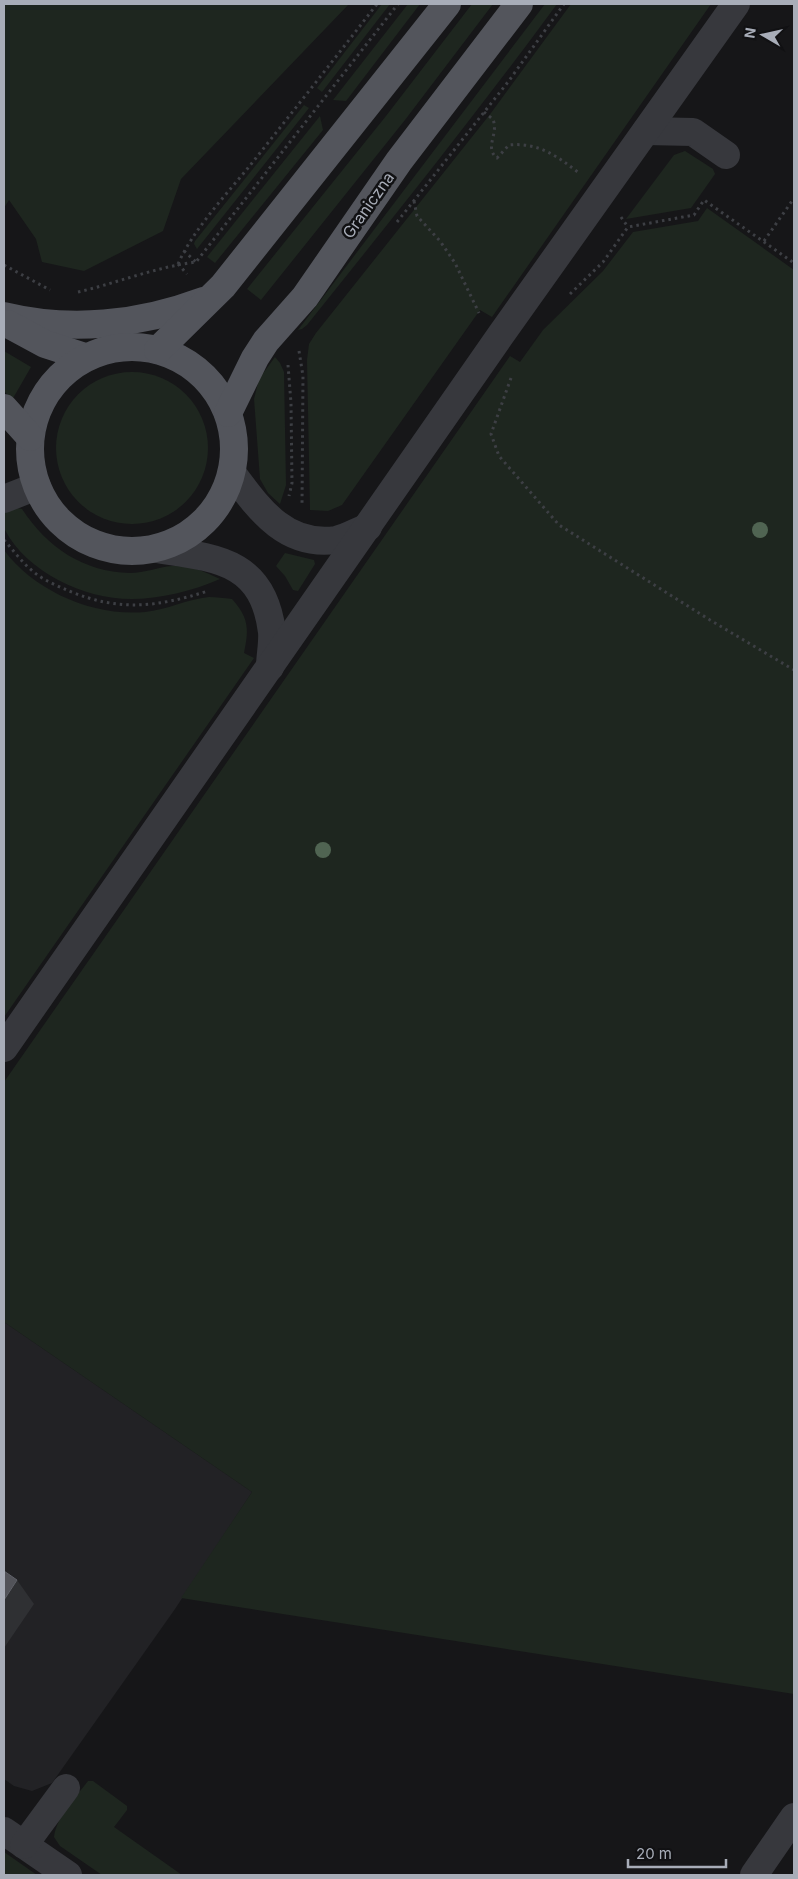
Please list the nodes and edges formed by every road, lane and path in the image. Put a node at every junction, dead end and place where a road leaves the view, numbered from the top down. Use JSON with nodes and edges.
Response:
{"nodes":[{"id":1,"x":377,"y":4,"type":"edge"},
{"id":2,"x":398,"y":4,"type":"edge"},
{"id":3,"x":447,"y":4,"type":"edge"},
{"id":4,"x":519,"y":4,"type":"edge"},
{"id":5,"x":564,"y":4,"type":"edge"},
{"id":6,"x":736,"y":4,"type":"edge"},
{"id":7,"x":484,"y":112,"type":"junction"},
{"id":8,"x":646,"y":131,"type":"junction"},
{"id":9,"x":726,"y":155,"type":"dead end"},
{"id":10,"x":604,"y":192,"type":"junction"},
{"id":11,"x":414,"y":200,"type":"junction"},
{"id":12,"x":704,"y":200,"type":"dead end"},
{"id":13,"x":792,"y":201,"type":"dead end"},
{"id":14,"x":396,"y":223,"type":"dead end"},
{"id":15,"x":628,"y":227,"type":"dead end"},
{"id":16,"x":764,"y":241,"type":"junction"},
{"id":17,"x":184,"y":251,"type":"junction"},
{"id":18,"x":196,"y":262,"type":"junction"},
{"id":19,"x":794,"y":263,"type":"edge"},
{"id":20,"x":4,"y":264,"type":"edge"},
{"id":21,"x":178,"y":264,"type":"junction"},
{"id":22,"x":200,"y":266,"type":"dead end"},
{"id":23,"x":58,"y":291,"type":"dead end"},
{"id":24,"x":77,"y":292,"type":"dead end"},
{"id":25,"x":211,"y":298,"type":"junction"},
{"id":26,"x":4,"y":316,"type":"edge"},
{"id":27,"x":480,"y":317,"type":"dead end"},
{"id":28,"x":4,"y":322,"type":"edge"},
{"id":29,"x":301,"y":346,"type":"dead end"},
{"id":30,"x":158,"y":350,"type":"junction"},
{"id":31,"x":85,"y":356,"type":"junction"},
{"id":32,"x":286,"y":360,"type":"dead end"},
{"id":33,"x":514,"y":370,"type":"dead end"},
{"id":34,"x":4,"y":408,"type":"edge"},
{"id":35,"x":228,"y":413,"type":"junction"},
{"id":36,"x":30,"y":437,"type":"junction"},
{"id":37,"x":232,"y":473,"type":"junction"},
{"id":38,"x":36,"y":486,"type":"junction"},
{"id":39,"x":4,"y":499,"type":"edge"},
{"id":40,"x":287,"y":502,"type":"dead end"},
{"id":41,"x":301,"y":513,"type":"dead end"},
{"id":42,"x":368,"y":527,"type":"junction"},
{"id":43,"x":4,"y":540,"type":"edge"},
{"id":44,"x":156,"y":549,"type":"junction"},
{"id":45,"x":211,"y":590,"type":"dead end"},
{"id":46,"x":270,"y":667,"type":"junction"},
{"id":47,"x":794,"y":670,"type":"edge"},
{"id":48,"x":4,"y":1048,"type":"edge"},
{"id":49,"x":66,"y":1788,"type":"dead end"},
{"id":50,"x":794,"y":1817,"type":"edge"},
{"id":51,"x":14,"y":1838,"type":"edge"},
{"id":52,"x":68,"y":1875,"type":"edge"},
{"id":53,"x":754,"y":1875,"type":"edge"}],
"edges":[{"from":1,"to":17,"type":"path"},
{"from":2,"to":18,"type":"path"},
{"from":3,"to":25,"type":"main road"},
{"from":4,"to":35,"type":"main road","name":"Graniczna"},
{"from":5,"to":7,"type":"path"},
{"from":6,"to":8,"type":"lane"},
{"from":7,"to":10,"type":"path"},
{"from":7,"to":11,"type":"path"},
{"from":8,"to":9,"type":"lane"},
{"from":8,"to":10,"type":"lane"},
{"from":10,"to":15,"type":"path"},
{"from":10,"to":42,"type":"lane"},
{"from":11,"to":14,"type":"path"},
{"from":11,"to":27,"type":"path"},
{"from":12,"to":16,"type":"path"},
{"from":13,"to":16,"type":"path"},
{"from":16,"to":19,"type":"path"},
{"from":17,"to":18,"type":"path"},
{"from":17,"to":21,"type":"path"},
{"from":18,"to":21,"type":"path"},
{"from":18,"to":22,"type":"path"},
{"from":20,"to":23,"type":"path"},
{"from":21,"to":24,"type":"path"},
{"from":25,"to":26,"type":"main road"},
{"from":25,"to":30,"type":"main road"},
{"from":28,"to":31,"type":"main road"},
{"from":29,"to":41,"type":"path"},
{"from":30,"to":31,"type":"main road"},
{"from":30,"to":35,"type":"main road"},
{"from":31,"to":36,"type":"main road"},
{"from":32,"to":40,"type":"path"},
{"from":33,"to":47,"type":"path"},
{"from":34,"to":36,"type":"main road"},
{"from":35,"to":37,"type":"main road"},
{"from":36,"to":38,"type":"main road"},
{"from":37,"to":42,"type":"lane"},
{"from":37,"to":44,"type":"main road"},
{"from":38,"to":39,"type":"lane"},
{"from":38,"to":44,"type":"main road"},
{"from":42,"to":46,"type":"lane"},
{"from":43,"to":45,"type":"path"},
{"from":44,"to":46,"type":"lane"},
{"from":46,"to":48,"type":"lane"},
{"from":49,"to":51,"type":"lane"},
{"from":50,"to":53,"type":"lane"},
{"from":51,"to":52,"type":"lane"}]}
